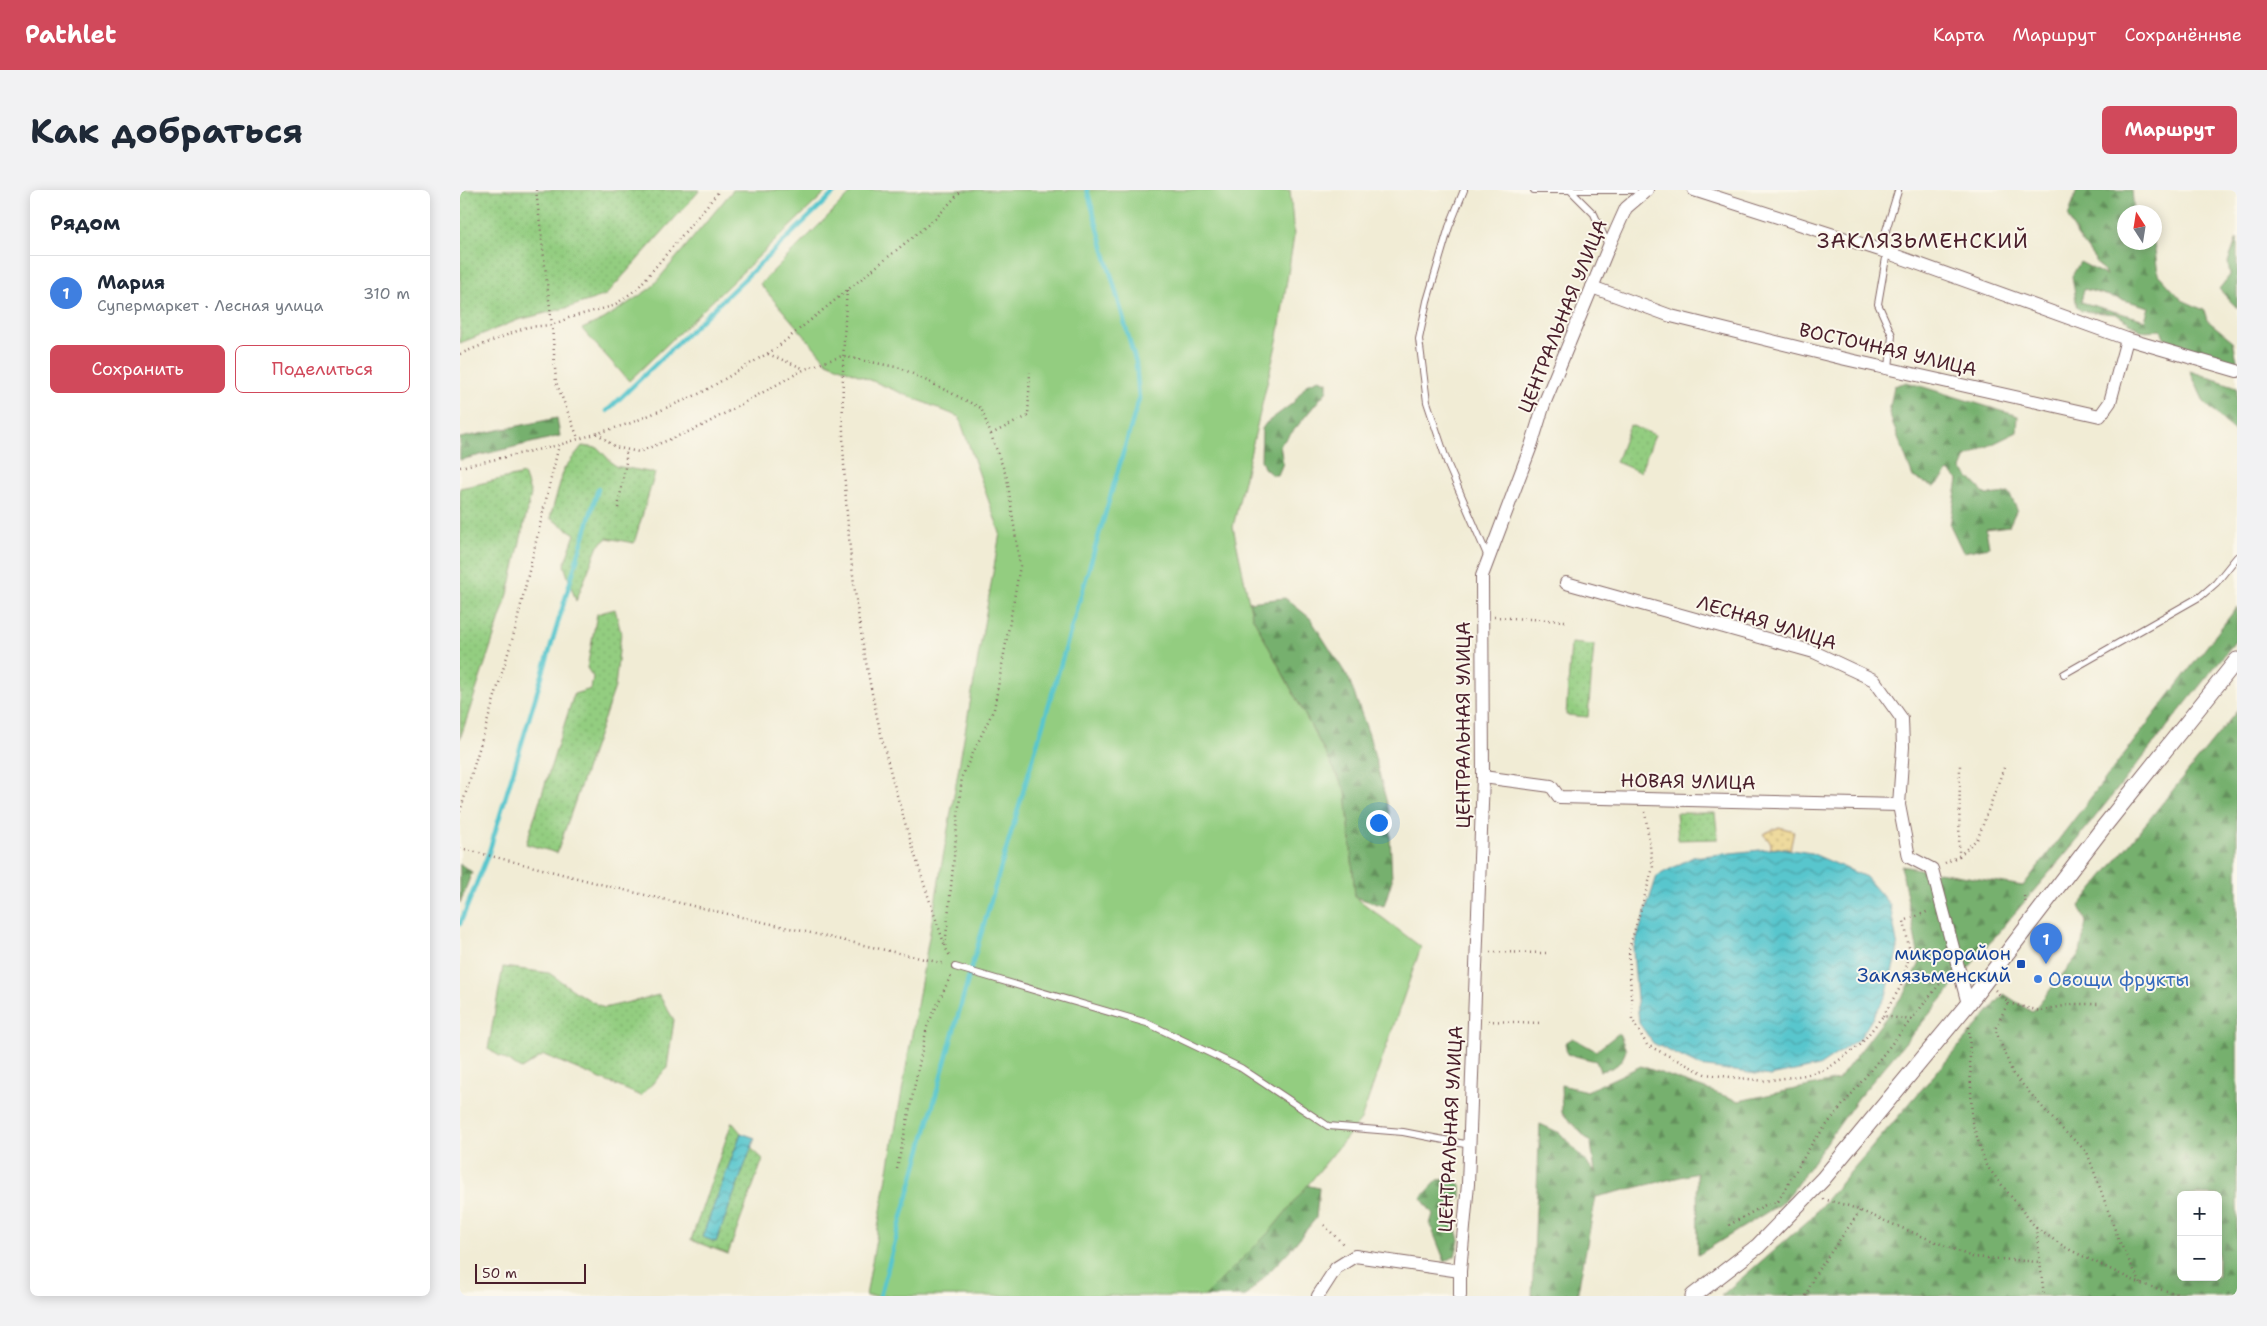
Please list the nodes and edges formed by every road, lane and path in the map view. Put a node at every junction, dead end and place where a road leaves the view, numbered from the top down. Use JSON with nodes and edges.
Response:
{"nodes":[{"id":1,"x":536,"y":190,"type":"edge"},
{"id":2,"x":720,"y":190,"type":"edge"},
{"id":3,"x":962,"y":190,"type":"edge"},
{"id":4,"x":1464,"y":190,"type":"edge"},
{"id":5,"x":1534,"y":190,"type":"edge"},
{"id":6,"x":1634,"y":190,"type":"edge"},
{"id":7,"x":1647,"y":190,"type":"edge"},
{"id":8,"x":1694,"y":190,"type":"edge"},
{"id":9,"x":1572,"y":191,"type":"edge"},
{"id":10,"x":1898,"y":191,"type":"edge"},
{"id":11,"x":1609,"y":246,"type":"junction"},
{"id":12,"x":1883,"y":251,"type":"junction"},
{"id":13,"x":1592,"y":287,"type":"junction"},
{"id":14,"x":848,"y":290,"type":"junction"},
{"id":15,"x":552,"y":325,"type":"junction"},
{"id":16,"x":2127,"y":339,"type":"junction"},
{"id":17,"x":460,"y":354,"type":"edge"},
{"id":18,"x":767,"y":354,"type":"junction"},
{"id":19,"x":842,"y":356,"type":"junction"},
{"id":20,"x":806,"y":369,"type":"junction"},
{"id":21,"x":1889,"y":369,"type":"junction"},
{"id":22,"x":2237,"y":370,"type":"edge"},
{"id":23,"x":1030,"y":372,"type":"dead end"},
{"id":24,"x":596,"y":433,"type":"junction"},
{"id":25,"x":991,"y":434,"type":"junction"},
{"id":26,"x":578,"y":438,"type":"junction"},
{"id":27,"x":559,"y":445,"type":"junction"},
{"id":28,"x":626,"y":450,"type":"junction"},
{"id":29,"x":460,"y":467,"type":"edge"},
{"id":30,"x":618,"y":508,"type":"dead end"},
{"id":31,"x":2237,"y":557,"type":"edge"},
{"id":32,"x":1488,"y":558,"type":"junction"},
{"id":33,"x":1566,"y":583,"type":"dead end"},
{"id":34,"x":1482,"y":616,"type":"junction"},
{"id":35,"x":1565,"y":620,"type":"dead end"},
{"id":36,"x":2237,"y":660,"type":"edge"},
{"id":37,"x":2064,"y":674,"type":"dead end"},
{"id":38,"x":1960,"y":763,"type":"dead end"},
{"id":39,"x":2005,"y":765,"type":"dead end"},
{"id":40,"x":1482,"y":777,"type":"junction"},
{"id":41,"x":1644,"y":799,"type":"junction"},
{"id":42,"x":1899,"y":805,"type":"junction"},
{"id":43,"x":460,"y":812,"type":"edge"},
{"id":44,"x":460,"y":848,"type":"edge"},
{"id":45,"x":1959,"y":856,"type":"junction"},
{"id":46,"x":1932,"y":870,"type":"junction"},
{"id":47,"x":1942,"y":907,"type":"junction"},
{"id":48,"x":945,"y":947,"type":"junction"},
{"id":49,"x":1476,"y":952,"type":"junction"},
{"id":50,"x":1547,"y":953,"type":"dead end"},
{"id":51,"x":1957,"y":962,"type":"junction"},
{"id":52,"x":955,"y":966,"type":"junction"},
{"id":53,"x":1986,"y":981,"type":"junction"},
{"id":54,"x":2008,"y":1003,"type":"junction"},
{"id":55,"x":1968,"y":1004,"type":"junction"},
{"id":56,"x":2101,"y":1004,"type":"dead end"},
{"id":57,"x":1883,"y":1016,"type":"junction"},
{"id":58,"x":1474,"y":1020,"type":"junction"},
{"id":59,"x":1911,"y":1020,"type":"junction"},
{"id":60,"x":1542,"y":1024,"type":"dead end"},
{"id":61,"x":1470,"y":1145,"type":"junction"},
{"id":62,"x":897,"y":1169,"type":"dead end"},
{"id":63,"x":1808,"y":1195,"type":"junction"},
{"id":64,"x":1778,"y":1202,"type":"junction"},
{"id":65,"x":1860,"y":1211,"type":"junction"},
{"id":66,"x":1324,"y":1225,"type":"dead end"},
{"id":67,"x":1729,"y":1225,"type":"dead end"},
{"id":68,"x":2036,"y":1228,"type":"junction"},
{"id":69,"x":1355,"y":1256,"type":"junction"},
{"id":70,"x":2040,"y":1262,"type":"junction"},
{"id":71,"x":1460,"y":1271,"type":"junction"},
{"id":72,"x":2141,"y":1284,"type":"junction"},
{"id":73,"x":1318,"y":1296,"type":"edge"},
{"id":74,"x":1460,"y":1296,"type":"edge"},
{"id":75,"x":1693,"y":1296,"type":"edge"},
{"id":76,"x":1806,"y":1296,"type":"edge"},
{"id":77,"x":2044,"y":1296,"type":"edge"},
{"id":78,"x":2185,"y":1296,"type":"edge"}],
"edges":[{"from":1,"to":15,"type":"path"},
{"from":2,"to":15,"type":"path"},
{"from":3,"to":14,"type":"path"},
{"from":4,"to":32,"type":"lane"},
{"from":5,"to":9,"type":"lane"},
{"from":6,"to":9,"type":"lane"},
{"from":7,"to":11,"type":"street","name":"ЦЕНТРАЛЬНАЯ УЛИЦА"},
{"from":8,"to":12,"type":"street"},
{"from":9,"to":11,"type":"lane"},
{"from":10,"to":12,"type":"lane"},
{"from":11,"to":13,"type":"street","name":"ЦЕНТРАЛЬНАЯ УЛИЦА"},
{"from":12,"to":16,"type":"street"},
{"from":12,"to":21,"type":"lane"},
{"from":13,"to":21,"type":"street","name":"ВОСТОЧНАЯ УЛИЦА"},
{"from":13,"to":32,"type":"street","name":"ЦЕНТРАЛЬНАЯ УЛИЦА"},
{"from":14,"to":18,"type":"path"},
{"from":14,"to":19,"type":"path"},
{"from":15,"to":17,"type":"path"},
{"from":15,"to":26,"type":"path"},
{"from":16,"to":21,"type":"street","name":"ВОСТОЧНАЯ УЛИЦА"},
{"from":16,"to":22,"type":"street"},
{"from":18,"to":20,"type":"path"},
{"from":18,"to":24,"type":"path"},
{"from":19,"to":20,"type":"path"},
{"from":19,"to":25,"type":"path"},
{"from":19,"to":48,"type":"path"},
{"from":20,"to":28,"type":"path"},
{"from":23,"to":25,"type":"path"},
{"from":24,"to":26,"type":"path"},
{"from":24,"to":28,"type":"path"},
{"from":25,"to":48,"type":"path"},
{"from":26,"to":27,"type":"path"},
{"from":27,"to":29,"type":"path"},
{"from":27,"to":43,"type":"path"},
{"from":28,"to":30,"type":"path"},
{"from":31,"to":37,"type":"lane"},
{"from":32,"to":34,"type":"street","name":"ЦЕНТРАЛЬНАЯ УЛИЦА"},
{"from":33,"to":42,"type":"street","name":"ЛЕСНАЯ УЛИЦА"},
{"from":34,"to":35,"type":"path"},
{"from":34,"to":40,"type":"street","name":"ЦЕНТРАЛЬНАЯ УЛИЦА"},
{"from":36,"to":53,"type":"street"},
{"from":38,"to":45,"type":"path"},
{"from":39,"to":45,"type":"path"},
{"from":40,"to":41,"type":"street","name":"НОВАЯ УЛИЦА"},
{"from":40,"to":49,"type":"street","name":"ЦЕНТРАЛЬНАЯ УЛИЦА"},
{"from":41,"to":42,"type":"street","name":"НОВАЯ УЛИЦА"},
{"from":41,"to":57,"type":"path"},
{"from":42,"to":46,"type":"street","name":"ЛЕСНАЯ УЛИЦА"},
{"from":44,"to":52,"type":"path"},
{"from":45,"to":46,"type":"path"},
{"from":46,"to":47,"type":"street"},
{"from":47,"to":51,"type":"street"},
{"from":47,"to":57,"type":"path"},
{"from":48,"to":52,"type":"path"},
{"from":49,"to":50,"type":"path"},
{"from":49,"to":58,"type":"street","name":"ЦЕНТРАЛЬНАЯ УЛИЦА"},
{"from":51,"to":55,"type":"street"},
{"from":51,"to":59,"type":"path"},
{"from":52,"to":61,"type":"lane"},
{"from":52,"to":62,"type":"path"},
{"from":53,"to":54,"type":"path"},
{"from":53,"to":55,"type":"street"},
{"from":54,"to":56,"type":"path"},
{"from":54,"to":72,"type":"path"},
{"from":55,"to":63,"type":"street"},
{"from":55,"to":68,"type":"path"},
{"from":57,"to":59,"type":"path"},
{"from":58,"to":60,"type":"path"},
{"from":58,"to":61,"type":"street","name":"ЦЕНТРАЛЬНАЯ УЛИЦА"},
{"from":59,"to":64,"type":"path"},
{"from":61,"to":71,"type":"street","name":"ЦЕНТРАЛЬНАЯ УЛИЦА"},
{"from":63,"to":64,"type":"path"},
{"from":63,"to":65,"type":"path"},
{"from":63,"to":75,"type":"street"},
{"from":64,"to":67,"type":"path"},
{"from":65,"to":70,"type":"path"},
{"from":65,"to":76,"type":"path"},
{"from":66,"to":69,"type":"path"},
{"from":68,"to":70,"type":"path"},
{"from":68,"to":72,"type":"path"},
{"from":69,"to":71,"type":"street"},
{"from":69,"to":73,"type":"street"},
{"from":70,"to":77,"type":"path"},
{"from":71,"to":74,"type":"street","name":"ЦЕНТРАЛЬНАЯ УЛИЦА"},
{"from":72,"to":78,"type":"path"}]}
